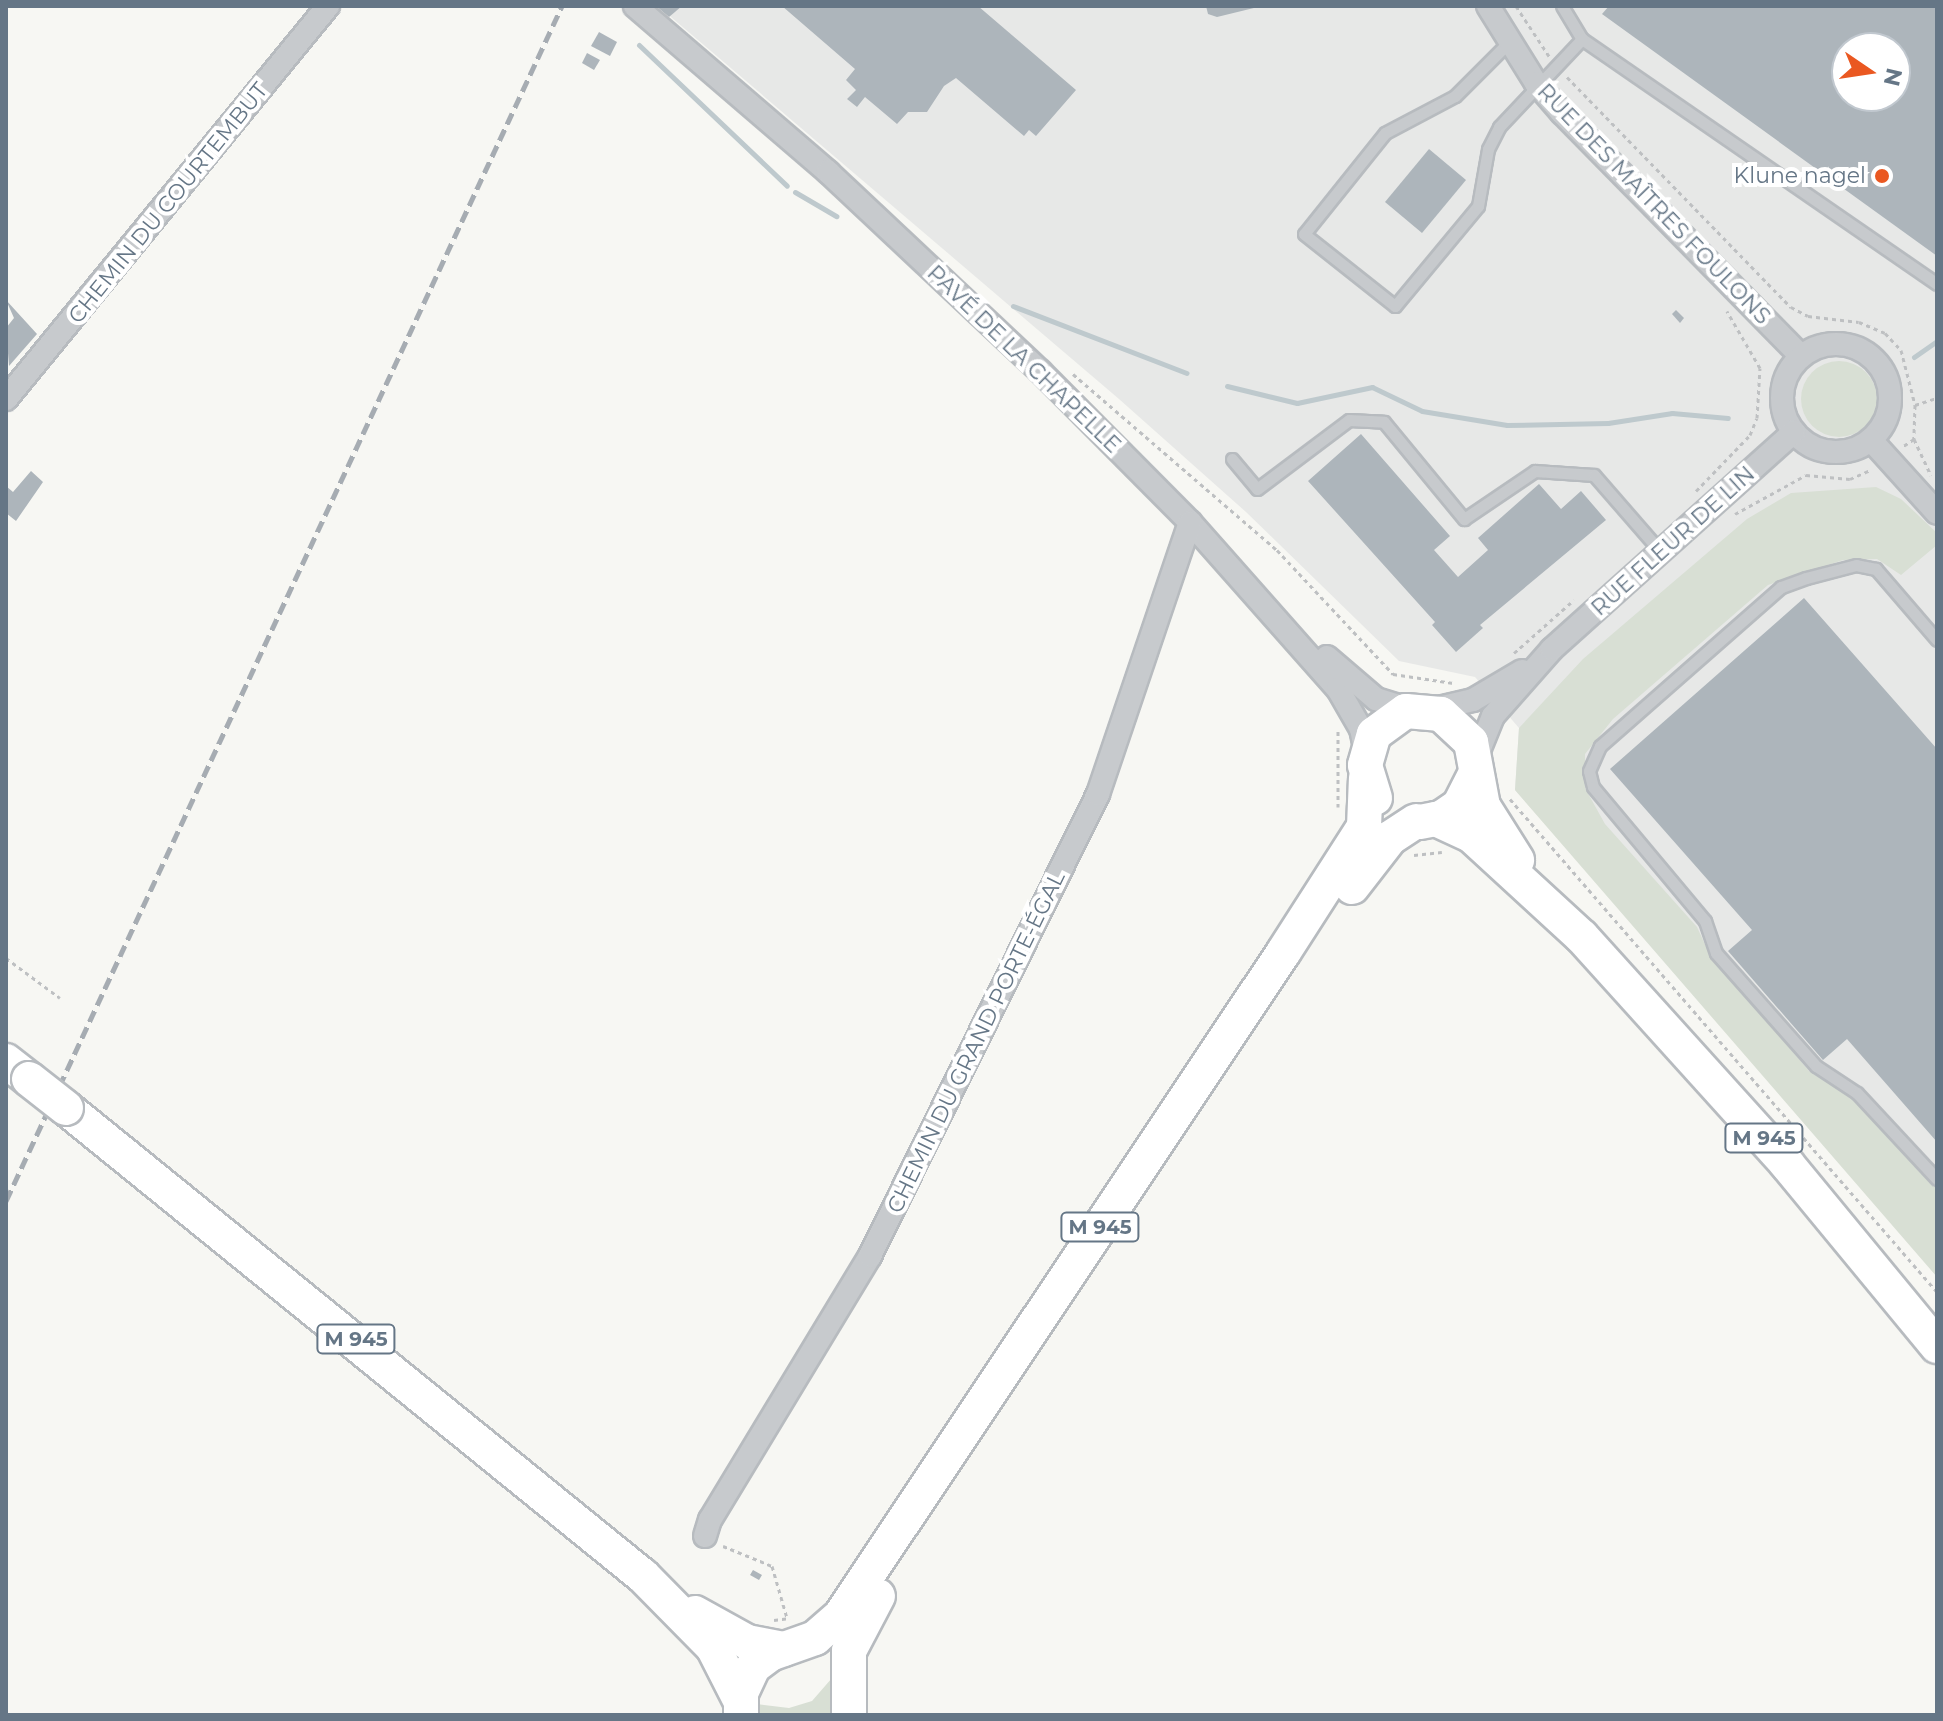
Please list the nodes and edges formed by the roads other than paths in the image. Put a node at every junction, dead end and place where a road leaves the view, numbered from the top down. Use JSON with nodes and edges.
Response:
{"nodes":[{"id":1,"x":328,"y":6,"type":"edge"},
{"id":2,"x":635,"y":6,"type":"edge"},
{"id":3,"x":1488,"y":6,"type":"edge"},
{"id":4,"x":1562,"y":6,"type":"edge"},
{"id":5,"x":1582,"y":39,"type":"junction"},
{"id":6,"x":1509,"y":42,"type":"junction"},
{"id":7,"x":1536,"y":83,"type":"junction"},
{"id":8,"x":1937,"y":284,"type":"edge"},
{"id":9,"x":1801,"y":356,"type":"junction"},
{"id":10,"x":6,"y":399,"type":"edge"},
{"id":11,"x":1794,"y":432,"type":"junction"},
{"id":12,"x":1871,"y":440,"type":"junction"},
{"id":13,"x":1232,"y":459,"type":"dead end"},
{"id":14,"x":1937,"y":513,"type":"edge"},
{"id":15,"x":1190,"y":522,"type":"junction"},
{"id":16,"x":1660,"y":551,"type":"junction"},
{"id":17,"x":1239,"y":574,"type":"junction"},
{"id":18,"x":1937,"y":640,"type":"edge"},
{"id":19,"x":1552,"y":649,"type":"junction"},
{"id":20,"x":1421,"y":710,"type":"junction"},
{"id":21,"x":1366,"y":765,"type":"junction"},
{"id":22,"x":1476,"y":766,"type":"junction"},
{"id":23,"x":1426,"y":820,"type":"junction"},
{"id":24,"x":1548,"y":902,"type":"junction"},
{"id":25,"x":17,"y":1070,"type":"edge"},
{"id":26,"x":1937,"y":1179,"type":"edge"},
{"id":27,"x":1937,"y":1346,"type":"edge"},
{"id":28,"x":705,"y":1536,"type":"road end"},
{"id":29,"x":643,"y":1576,"type":"junction"},
{"id":30,"x":793,"y":1635,"type":"junction"},
{"id":31,"x":848,"y":1698,"type":"edge"},
{"id":32,"x":739,"y":1709,"type":"edge"}],
"edges":[{"from":1,"to":10,"type":"street","name":"CHEMIN DU COURTEMBUT"},
{"from":2,"to":15,"type":"street","name":"PAVÉ DE LA CHAPELLE"},
{"from":3,"to":6,"type":"street","name":"RUE DES MAÎTRES FOULONS"},
{"from":4,"to":5,"type":"lane"},
{"from":5,"to":7,"type":"lane"},
{"from":5,"to":8,"type":"lane"},
{"from":6,"to":7,"type":"street","name":"RUE DES MAÎTRES FOULONS"},
{"from":6,"to":7,"type":"lane"},
{"from":7,"to":9,"type":"street","name":"RUE DES MAÎTRES FOULONS"},
{"from":9,"to":11,"type":"street"},
{"from":9,"to":12,"type":"street"},
{"from":11,"to":12,"type":"street"},
{"from":11,"to":16,"type":"street","name":"RUE FLEUR DE LIN"},
{"from":12,"to":14,"type":"street"},
{"from":13,"to":16,"type":"lane"},
{"from":15,"to":17,"type":"street","name":"PAVÉ DE LA CHAPELLE"},
{"from":15,"to":28,"type":"street","name":"CHEMIN DU GRAND PORTE-ÉGAL"},
{"from":16,"to":19,"type":"street","name":"RUE FLEUR DE LIN"},
{"from":17,"to":20,"type":"street"},
{"from":17,"to":21,"type":"street","name":"PAVÉ DE LA CHAPELLE"},
{"from":18,"to":26,"type":"lane"},
{"from":19,"to":20,"type":"street","name":"RUE FLEUR DE LIN"},
{"from":19,"to":22,"type":"street","name":"RUE FLEUR DE LIN"},
{"from":20,"to":21,"type":"main road"},
{"from":20,"to":22,"type":"main road","name":"PAVÉ DE LA CHAPELLE"},
{"from":21,"to":23,"type":"main road","name":"PAVÉ DE LA CHAPELLE"},
{"from":21,"to":30,"type":"main road","number":"M 945"},
{"from":22,"to":23,"type":"main road"},
{"from":22,"to":24,"type":"main road","name":"PAVÉ DE LA CHAPELLE","number":"M 945"},
{"from":23,"to":24,"type":"main road","name":"PAVÉ DE LA CHAPELLE","number":"M 945"},
{"from":23,"to":31,"type":"main road","number":"M 945"},
{"from":24,"to":27,"type":"main road","name":"PAVÉ DE LA CHAPELLE","number":"M 945"},
{"from":25,"to":29,"type":"main road","number":"M 945","bridge":true},
{"from":29,"to":30,"type":"main road","number":"M 945"},
{"from":29,"to":32,"type":"main road","number":"M 945"},
{"from":30,"to":31,"type":"main road"},
{"from":30,"to":32,"type":"main road"}]}
